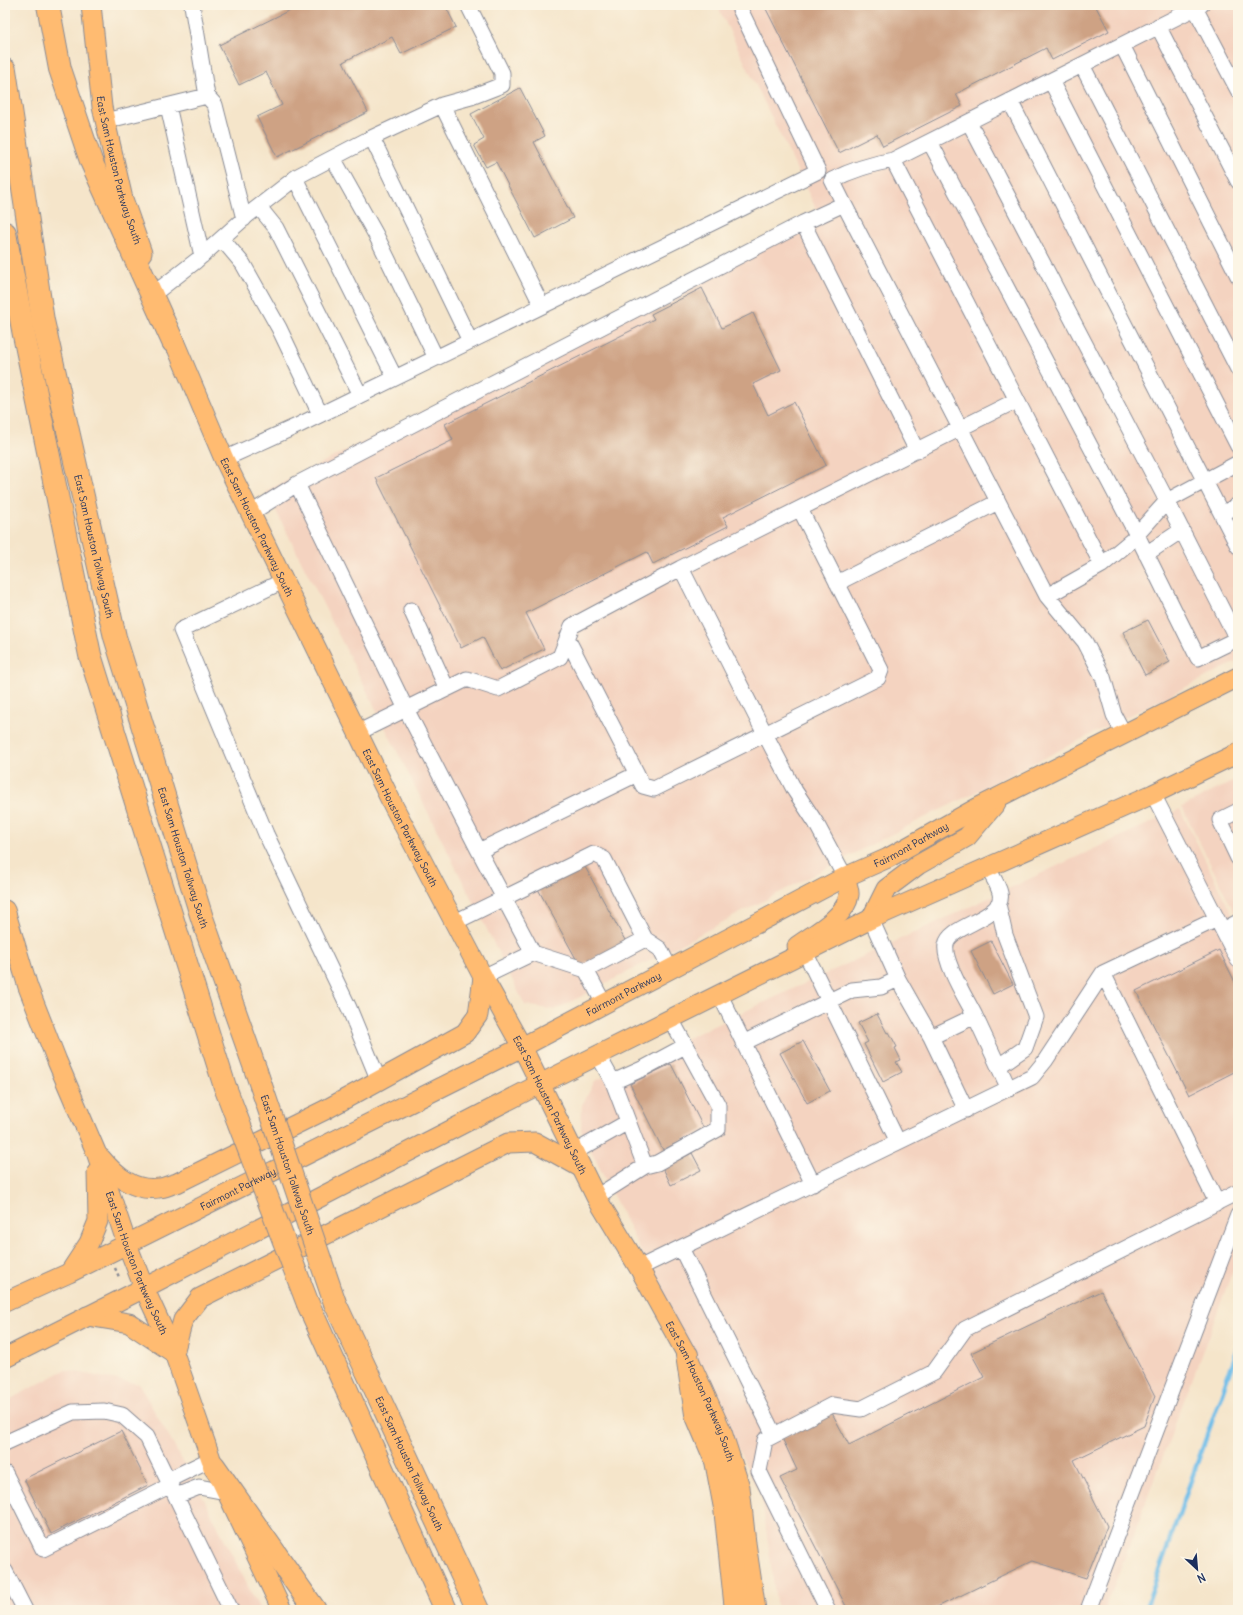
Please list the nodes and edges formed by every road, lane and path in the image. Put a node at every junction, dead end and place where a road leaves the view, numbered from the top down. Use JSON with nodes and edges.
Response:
{"nodes":[{"id":1,"x":48,"y":5,"type":"edge"},
{"id":2,"x":91,"y":5,"type":"edge"},
{"id":3,"x":192,"y":5,"type":"edge"},
{"id":4,"x":468,"y":5,"type":"edge"},
{"id":5,"x":738,"y":5,"type":"edge"},
{"id":6,"x":1198,"y":6,"type":"edge"},
{"id":7,"x":1158,"y":26,"type":"junction"},
{"id":8,"x":1122,"y":45,"type":"junction"},
{"id":9,"x":1082,"y":65,"type":"junction"},
{"id":10,"x":5,"y":70,"type":"edge"},
{"id":11,"x":1051,"y":81,"type":"junction"},
{"id":12,"x":1238,"y":90,"type":"edge"},
{"id":13,"x":206,"y":96,"type":"junction"},
{"id":14,"x":1010,"y":102,"type":"junction"},
{"id":15,"x":442,"y":104,"type":"junction"},
{"id":16,"x":168,"y":106,"type":"junction"},
{"id":17,"x":105,"y":121,"type":"junction"},
{"id":18,"x":968,"y":122,"type":"junction"},
{"id":19,"x":372,"y":138,"type":"junction"},
{"id":20,"x":930,"y":142,"type":"junction"},
{"id":21,"x":333,"y":158,"type":"junction"},
{"id":22,"x":893,"y":160,"type":"junction"},
{"id":23,"x":295,"y":178,"type":"junction"},
{"id":24,"x":1238,"y":181,"type":"edge"},
{"id":25,"x":844,"y":204,"type":"junction"},
{"id":26,"x":259,"y":207,"type":"junction"},
{"id":27,"x":244,"y":219,"type":"junction"},
{"id":28,"x":803,"y":223,"type":"junction"},
{"id":29,"x":5,"y":233,"type":"edge"},
{"id":30,"x":222,"y":239,"type":"junction"},
{"id":31,"x":202,"y":256,"type":"junction"},
{"id":32,"x":1238,"y":276,"type":"edge"},
{"id":33,"x":156,"y":292,"type":"junction"},
{"id":34,"x":542,"y":306,"type":"junction"},
{"id":35,"x":470,"y":341,"type":"junction"},
{"id":36,"x":173,"y":342,"type":"junction"},
{"id":37,"x":436,"y":358,"type":"junction"},
{"id":38,"x":1238,"y":370,"type":"edge"},
{"id":39,"x":395,"y":378,"type":"junction"},
{"id":40,"x":360,"y":395,"type":"junction"},
{"id":41,"x":1018,"y":400,"type":"junction"},
{"id":42,"x":320,"y":414,"type":"junction"},
{"id":43,"x":961,"y":430,"type":"junction"},
{"id":44,"x":1238,"y":446,"type":"edge"},
{"id":45,"x":917,"y":451,"type":"junction"},
{"id":46,"x":224,"y":459,"type":"junction"},
{"id":47,"x":1238,"y":463,"type":"edge"},
{"id":48,"x":1205,"y":481,"type":"junction"},
{"id":49,"x":297,"y":484,"type":"junction"},
{"id":50,"x":1167,"y":501,"type":"junction"},
{"id":51,"x":998,"y":502,"type":"junction"},
{"id":52,"x":1238,"y":505,"type":"edge"},
{"id":53,"x":800,"y":509,"type":"junction"},
{"id":54,"x":251,"y":513,"type":"junction"},
{"id":55,"x":1222,"y":514,"type":"junction"},
{"id":56,"x":1182,"y":530,"type":"junction"},
{"id":57,"x":1137,"y":535,"type":"junction"},
{"id":58,"x":1238,"y":546,"type":"edge"},
{"id":59,"x":1146,"y":554,"type":"junction"},
{"id":60,"x":1102,"y":565,"type":"junction"},
{"id":61,"x":681,"y":568,"type":"junction"},
{"id":62,"x":283,"y":581,"type":"junction"},
{"id":63,"x":837,"y":583,"type":"junction"},
{"id":64,"x":1047,"y":596,"type":"junction"},
{"id":65,"x":410,"y":610,"type":"dead end"},
{"id":66,"x":567,"y":638,"type":"junction"},
{"id":67,"x":1238,"y":677,"type":"edge"},
{"id":68,"x":447,"y":688,"type":"junction"},
{"id":69,"x":406,"y":709,"type":"junction"},
{"id":70,"x":357,"y":733,"type":"junction"},
{"id":71,"x":765,"y":734,"type":"junction"},
{"id":72,"x":1124,"y":734,"type":"junction"},
{"id":73,"x":1238,"y":747,"type":"edge"},
{"id":74,"x":1238,"y":753,"type":"edge"},
{"id":75,"x":1214,"y":765,"type":"junction"},
{"id":76,"x":637,"y":774,"type":"junction"},
{"id":77,"x":1153,"y":794,"type":"junction"},
{"id":78,"x":1002,"y":796,"type":"junction"},
{"id":79,"x":1238,"y":812,"type":"edge"},
{"id":80,"x":479,"y":851,"type":"junction"},
{"id":81,"x":1238,"y":858,"type":"edge"},
{"id":82,"x":988,"y":868,"type":"junction"},
{"id":83,"x":845,"y":877,"type":"junction"},
{"id":84,"x":504,"y":898,"type":"junction"},
{"id":85,"x":998,"y":904,"type":"junction"},
{"id":86,"x":5,"y":910,"type":"edge"},
{"id":87,"x":871,"y":920,"type":"junction"},
{"id":88,"x":455,"y":922,"type":"junction"},
{"id":89,"x":1238,"y":922,"type":"edge"},
{"id":90,"x":1220,"y":924,"type":"junction"},
{"id":91,"x":645,"y":939,"type":"junction"},
{"id":92,"x":805,"y":952,"type":"junction"},
{"id":93,"x":533,"y":953,"type":"junction"},
{"id":94,"x":1238,"y":960,"type":"edge"},
{"id":95,"x":670,"y":969,"type":"junction"},
{"id":96,"x":586,"y":970,"type":"junction"},
{"id":97,"x":1103,"y":973,"type":"junction"},
{"id":98,"x":483,"y":977,"type":"junction"},
{"id":99,"x":898,"y":979,"type":"junction"},
{"id":100,"x":743,"y":983,"type":"junction"},
{"id":101,"x":720,"y":995,"type":"junction"},
{"id":102,"x":829,"y":1001,"type":"junction"},
{"id":103,"x":604,"y":1004,"type":"junction"},
{"id":104,"x":975,"y":1016,"type":"junction"},
{"id":105,"x":671,"y":1019,"type":"junction"},
{"id":106,"x":931,"y":1037,"type":"junction"},
{"id":107,"x":744,"y":1043,"type":"junction"},
{"id":108,"x":686,"y":1046,"type":"junction"},
{"id":109,"x":522,"y":1047,"type":"junction"},
{"id":110,"x":598,"y":1055,"type":"junction"},
{"id":111,"x":998,"y":1066,"type":"junction"},
{"id":112,"x":379,"y":1081,"type":"junction"},
{"id":113,"x":613,"y":1082,"type":"junction"},
{"id":114,"x":540,"y":1084,"type":"junction"},
{"id":115,"x":1009,"y":1088,"type":"junction"},
{"id":116,"x":966,"y":1110,"type":"junction"},
{"id":117,"x":628,"y":1122,"type":"junction"},
{"id":118,"x":898,"y":1142,"type":"junction"},
{"id":119,"x":96,"y":1152,"type":"junction"},
{"id":120,"x":577,"y":1160,"type":"junction"},
{"id":121,"x":645,"y":1166,"type":"junction"},
{"id":122,"x":813,"y":1184,"type":"junction"},
{"id":123,"x":1238,"y":1192,"type":"edge"},
{"id":124,"x":596,"y":1196,"type":"junction"},
{"id":125,"x":1217,"y":1203,"type":"junction"},
{"id":126,"x":1238,"y":1215,"type":"edge"},
{"id":127,"x":127,"y":1244,"type":"junction"},
{"id":128,"x":681,"y":1248,"type":"junction"},
{"id":129,"x":115,"y":1267,"type":"dead end"},
{"id":130,"x":639,"y":1268,"type":"junction"},
{"id":131,"x":69,"y":1273,"type":"junction"},
{"id":132,"x":119,"y":1277,"type":"dead end"},
{"id":133,"x":144,"y":1288,"type":"junction"},
{"id":134,"x":5,"y":1302,"type":"edge"},
{"id":135,"x":87,"y":1316,"type":"junction"},
{"id":136,"x":174,"y":1353,"type":"junction"},
{"id":137,"x":687,"y":1355,"type":"junction"},
{"id":138,"x":5,"y":1358,"type":"edge"},
{"id":139,"x":774,"y":1435,"type":"junction"},
{"id":140,"x":5,"y":1443,"type":"edge"},
{"id":141,"x":212,"y":1463,"type":"junction"},
{"id":142,"x":5,"y":1473,"type":"edge"},
{"id":143,"x":172,"y":1487,"type":"junction"},
{"id":144,"x":226,"y":1492,"type":"junction"},
{"id":145,"x":5,"y":1571,"type":"edge"},
{"id":146,"x":25,"y":1610,"type":"edge"},
{"id":147,"x":230,"y":1610,"type":"edge"},
{"id":148,"x":282,"y":1610,"type":"edge"},
{"id":149,"x":315,"y":1610,"type":"edge"},
{"id":150,"x":446,"y":1610,"type":"edge"},
{"id":151,"x":478,"y":1610,"type":"edge"},
{"id":152,"x":736,"y":1610,"type":"edge"},
{"id":153,"x":756,"y":1610,"type":"edge"},
{"id":154,"x":828,"y":1610,"type":"edge"},
{"id":155,"x":1088,"y":1610,"type":"edge"}],
"edges":[{"from":1,"to":36,"type":"highway"},
{"from":2,"to":17,"type":"main road","name":"East Sam Houston Parkway South"},
{"from":3,"to":13,"type":"lane"},
{"from":4,"to":15,"type":"lane"},
{"from":5,"to":34,"type":"lane"},
{"from":6,"to":7,"type":"lane"},
{"from":6,"to":12,"type":"lane"},
{"from":7,"to":8,"type":"lane"},
{"from":7,"to":24,"type":"lane"},
{"from":8,"to":9,"type":"lane"},
{"from":8,"to":32,"type":"lane"},
{"from":9,"to":11,"type":"lane"},
{"from":9,"to":38,"type":"lane"},
{"from":10,"to":151,"type":"highway","name":"East Sam Houston Tollway South","bridge":true},
{"from":11,"to":14,"type":"lane"},
{"from":11,"to":44,"type":"lane"},
{"from":13,"to":16,"type":"lane"},
{"from":13,"to":27,"type":"lane"},
{"from":14,"to":18,"type":"lane"},
{"from":14,"to":48,"type":"lane"},
{"from":15,"to":19,"type":"lane"},
{"from":15,"to":34,"type":"lane"},
{"from":16,"to":17,"type":"lane"},
{"from":16,"to":31,"type":"lane"},
{"from":17,"to":33,"type":"main road","name":"East Sam Houston Parkway South"},
{"from":18,"to":20,"type":"lane"},
{"from":18,"to":50,"type":"lane"},
{"from":19,"to":21,"type":"lane"},
{"from":19,"to":35,"type":"lane"},
{"from":20,"to":22,"type":"lane"},
{"from":20,"to":57,"type":"lane"},
{"from":21,"to":23,"type":"lane"},
{"from":21,"to":37,"type":"lane"},
{"from":22,"to":25,"type":"lane"},
{"from":22,"to":41,"type":"lane"},
{"from":23,"to":26,"type":"lane"},
{"from":23,"to":39,"type":"lane"},
{"from":25,"to":28,"type":"lane"},
{"from":25,"to":43,"type":"lane"},
{"from":26,"to":27,"type":"lane"},
{"from":26,"to":40,"type":"lane"},
{"from":27,"to":30,"type":"lane"},
{"from":28,"to":45,"type":"lane"},
{"from":28,"to":49,"type":"lane"},
{"from":29,"to":150,"type":"highway","bridge":true},
{"from":30,"to":31,"type":"lane"},
{"from":30,"to":42,"type":"lane"},
{"from":31,"to":33,"type":"lane"},
{"from":33,"to":36,"type":"main road","name":"East Sam Houston Parkway South"},
{"from":34,"to":35,"type":"lane"},
{"from":35,"to":37,"type":"lane"},
{"from":36,"to":46,"type":"main road","name":"East Sam Houston Parkway South"},
{"from":37,"to":39,"type":"lane"},
{"from":39,"to":40,"type":"lane"},
{"from":40,"to":42,"type":"lane"},
{"from":41,"to":43,"type":"lane"},
{"from":41,"to":60,"type":"lane"},
{"from":42,"to":46,"type":"lane"},
{"from":43,"to":45,"type":"lane"},
{"from":43,"to":51,"type":"lane"},
{"from":45,"to":53,"type":"lane"},
{"from":46,"to":54,"type":"main road","name":"East Sam Houston Parkway South"},
{"from":47,"to":48,"type":"lane"},
{"from":48,"to":50,"type":"lane"},
{"from":48,"to":55,"type":"lane"},
{"from":49,"to":54,"type":"lane"},
{"from":49,"to":69,"type":"lane"},
{"from":50,"to":56,"type":"lane"},
{"from":50,"to":57,"type":"lane"},
{"from":51,"to":63,"type":"lane"},
{"from":51,"to":64,"type":"lane"},
{"from":52,"to":55,"type":"lane"},
{"from":53,"to":61,"type":"lane"},
{"from":53,"to":63,"type":"lane"},
{"from":54,"to":62,"type":"main road","name":"East Sam Houston Parkway South"},
{"from":55,"to":58,"type":"lane"},
{"from":56,"to":59,"type":"lane"},
{"from":56,"to":59,"type":"lane"},
{"from":57,"to":59,"type":"lane"},
{"from":57,"to":60,"type":"lane"},
{"from":60,"to":64,"type":"lane"},
{"from":61,"to":66,"type":"lane"},
{"from":61,"to":71,"type":"lane"},
{"from":62,"to":70,"type":"main road","name":"East Sam Houston Parkway South"},
{"from":62,"to":112,"type":"lane"},
{"from":63,"to":71,"type":"lane"},
{"from":64,"to":72,"type":"lane"},
{"from":65,"to":68,"type":"lane"},
{"from":66,"to":68,"type":"lane"},
{"from":66,"to":76,"type":"lane"},
{"from":67,"to":72,"type":"main road","name":"Fairmont Parkway"},
{"from":68,"to":69,"type":"lane"},
{"from":69,"to":70,"type":"lane"},
{"from":69,"to":80,"type":"lane"},
{"from":70,"to":88,"type":"main road","name":"East Sam Houston Parkway South"},
{"from":71,"to":76,"type":"lane"},
{"from":71,"to":83,"type":"lane"},
{"from":72,"to":78,"type":"main road","name":"Fairmont Parkway"},
{"from":73,"to":75,"type":"main road"},
{"from":74,"to":75,"type":"main road"},
{"from":75,"to":77,"type":"main road"},
{"from":76,"to":80,"type":"lane"},
{"from":77,"to":82,"type":"main road"},
{"from":77,"to":90,"type":"lane"},
{"from":78,"to":83,"type":"main road","name":"Fairmont Parkway"},
{"from":78,"to":87,"type":"main road"},
{"from":79,"to":81,"type":"lane"},
{"from":80,"to":84,"type":"lane"},
{"from":82,"to":85,"type":"lane"},
{"from":82,"to":87,"type":"main road"},
{"from":83,"to":95,"type":"main road","name":"Fairmont Parkway"},
{"from":83,"to":100,"type":"main road"},
{"from":84,"to":88,"type":"lane"},
{"from":84,"to":91,"type":"lane"},
{"from":84,"to":93,"type":"lane"},
{"from":85,"to":104,"type":"lane"},
{"from":85,"to":111,"type":"lane"},
{"from":86,"to":119,"type":"main road","name":"East Sam Houston Parkway South"},
{"from":87,"to":92,"type":"main road"},
{"from":87,"to":99,"type":"lane"},
{"from":88,"to":98,"type":"main road","name":"East Sam Houston Parkway South"},
{"from":89,"to":90,"type":"lane"},
{"from":90,"to":94,"type":"lane"},
{"from":90,"to":97,"type":"lane"},
{"from":91,"to":95,"type":"lane"},
{"from":91,"to":96,"type":"lane"},
{"from":92,"to":100,"type":"main road"},
{"from":92,"to":102,"type":"lane"},
{"from":93,"to":96,"type":"lane"},
{"from":93,"to":98,"type":"lane"},
{"from":95,"to":103,"type":"main road","name":"Fairmont Parkway"},
{"from":96,"to":103,"type":"lane"},
{"from":97,"to":115,"type":"lane"},
{"from":97,"to":125,"type":"lane"},
{"from":98,"to":109,"type":"main road","name":"East Sam Houston Parkway South"},
{"from":98,"to":112,"type":"main road"},
{"from":99,"to":102,"type":"lane"},
{"from":99,"to":106,"type":"lane"},
{"from":100,"to":101,"type":"main road"},
{"from":101,"to":105,"type":"main road"},
{"from":101,"to":107,"type":"lane"},
{"from":102,"to":107,"type":"lane"},
{"from":102,"to":118,"type":"lane"},
{"from":103,"to":109,"type":"main road","name":"Fairmont Parkway"},
{"from":104,"to":106,"type":"lane"},
{"from":104,"to":111,"type":"lane"},
{"from":105,"to":108,"type":"lane"},
{"from":105,"to":110,"type":"main road"},
{"from":106,"to":116,"type":"lane"},
{"from":107,"to":122,"type":"lane"},
{"from":108,"to":113,"type":"lane"},
{"from":108,"to":121,"type":"lane"},
{"from":109,"to":114,"type":"main road","name":"East Sam Houston Parkway South"},
{"from":109,"to":127,"type":"main road","name":"Fairmont Parkway"},
{"from":110,"to":113,"type":"lane"},
{"from":110,"to":114,"type":"main road"},
{"from":111,"to":115,"type":"lane"},
{"from":112,"to":119,"type":"main road"},
{"from":113,"to":117,"type":"lane"},
{"from":114,"to":120,"type":"main road","name":"East Sam Houston Parkway South"},
{"from":114,"to":133,"type":"main road"},
{"from":115,"to":116,"type":"lane"},
{"from":116,"to":118,"type":"lane"},
{"from":117,"to":120,"type":"lane"},
{"from":117,"to":121,"type":"lane"},
{"from":118,"to":122,"type":"lane"},
{"from":119,"to":127,"type":"main road","name":"East Sam Houston Parkway South"},
{"from":119,"to":131,"type":"main road"},
{"from":120,"to":124,"type":"main road","name":"East Sam Houston Parkway South"},
{"from":120,"to":136,"type":"main road"},
{"from":121,"to":124,"type":"lane"},
{"from":122,"to":128,"type":"lane"},
{"from":123,"to":125,"type":"lane"},
{"from":124,"to":130,"type":"main road","name":"East Sam Houston Parkway South"},
{"from":125,"to":139,"type":"lane"},
{"from":126,"to":155,"type":"lane"},
{"from":127,"to":131,"type":"main road","name":"Fairmont Parkway"},
{"from":127,"to":133,"type":"main road","name":"East Sam Houston Parkway South"},
{"from":128,"to":130,"type":"lane"},
{"from":128,"to":139,"type":"lane"},
{"from":129,"to":132,"type":"path"},
{"from":130,"to":137,"type":"main road","name":"East Sam Houston Parkway South"},
{"from":131,"to":134,"type":"main road","name":"Fairmont Parkway"},
{"from":133,"to":135,"type":"main road"},
{"from":133,"to":136,"type":"main road","name":"East Sam Houston Parkway South"},
{"from":135,"to":136,"type":"main road"},
{"from":135,"to":138,"type":"main road"},
{"from":136,"to":141,"type":"main road","name":"East Sam Houston Parkway South"},
{"from":137,"to":152,"type":"highway"},
{"from":137,"to":153,"type":"main road","name":"East Sam Houston Parkway South"},
{"from":139,"to":154,"type":"lane"},
{"from":140,"to":143,"type":"lane"},
{"from":141,"to":143,"type":"lane"},
{"from":141,"to":144,"type":"main road","name":"East Sam Houston Parkway South"},
{"from":141,"to":149,"type":"highway"},
{"from":142,"to":143,"type":"lane"},
{"from":143,"to":144,"type":"lane"},
{"from":143,"to":147,"type":"lane"},
{"from":144,"to":148,"type":"main road","name":"East Sam Houston Parkway South"},
{"from":145,"to":146,"type":"lane"}]}
